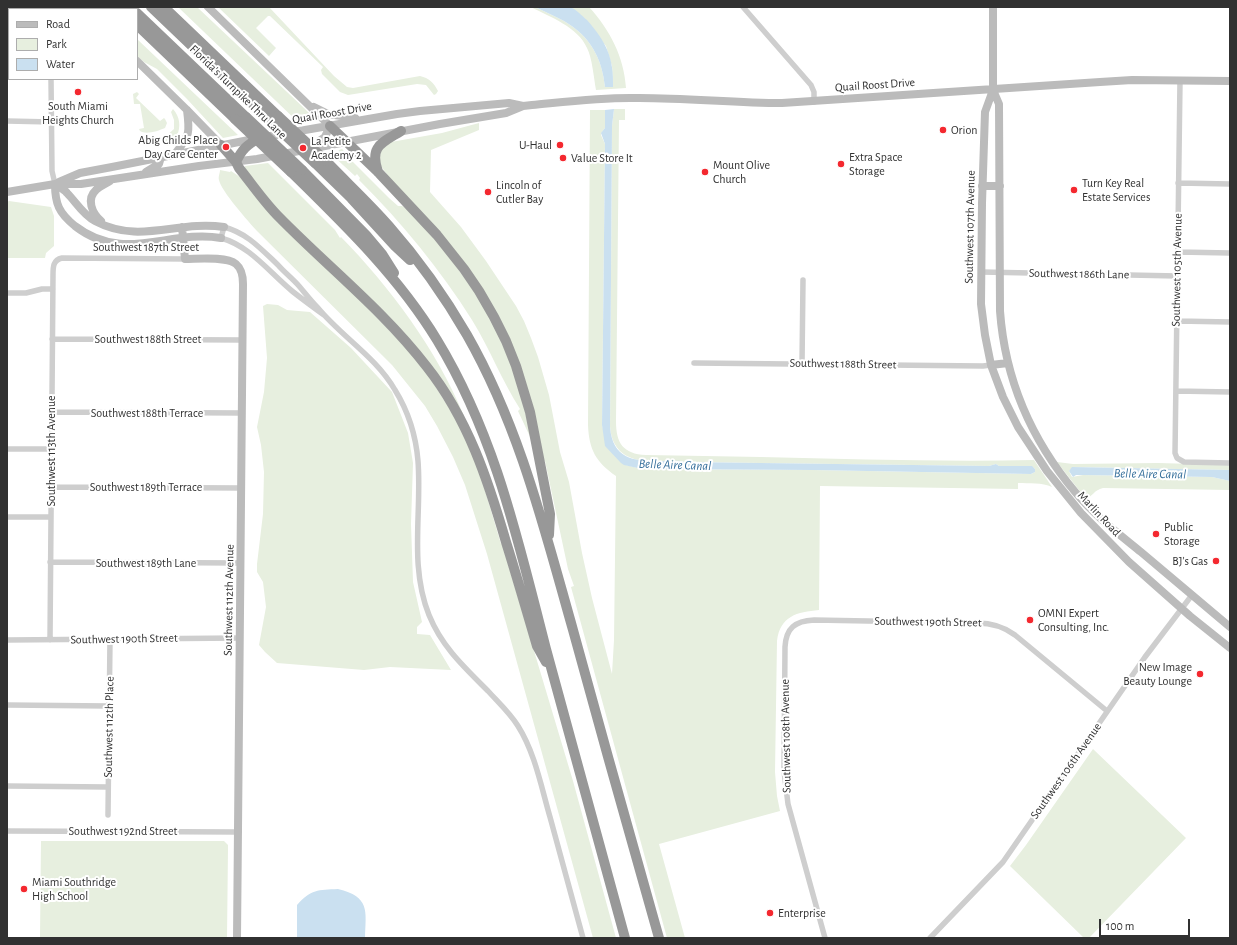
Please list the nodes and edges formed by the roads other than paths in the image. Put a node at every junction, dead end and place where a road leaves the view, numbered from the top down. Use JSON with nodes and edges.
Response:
{"nodes":[{"id":1,"x":152,"y":7,"type":"edge"},
{"id":2,"x":164,"y":7,"type":"edge"},
{"id":3,"x":208,"y":7,"type":"edge"},
{"id":4,"x":743,"y":7,"type":"edge"},
{"id":5,"x":993,"y":7,"type":"edge"},
{"id":6,"x":138,"y":14,"type":"edge"},
{"id":7,"x":138,"y":26,"type":"edge"},
{"id":8,"x":138,"y":62,"type":"edge"},
{"id":9,"x":52,"y":80,"type":"edge"},
{"id":10,"x":1180,"y":81,"type":"junction"},
{"id":11,"x":1230,"y":81,"type":"edge"},
{"id":12,"x":993,"y":90,"type":"junction"},
{"id":13,"x":814,"y":102,"type":"junction"},
{"id":14,"x":308,"y":104,"type":"junction"},
{"id":15,"x":522,"y":106,"type":"junction"},
{"id":16,"x":187,"y":110,"type":"junction"},
{"id":17,"x":367,"y":119,"type":"junction"},
{"id":18,"x":7,"y":121,"type":"edge"},
{"id":19,"x":52,"y":122,"type":"junction"},
{"id":20,"x":330,"y":126,"type":"junction"},
{"id":21,"x":401,"y":131,"type":"junction"},
{"id":22,"x":259,"y":138,"type":"junction"},
{"id":23,"x":347,"y":143,"type":"junction"},
{"id":24,"x":221,"y":145,"type":"junction"},
{"id":25,"x":305,"y":150,"type":"junction"},
{"id":26,"x":176,"y":154,"type":"junction"},
{"id":27,"x":161,"y":157,"type":"junction"},
{"id":28,"x":236,"y":162,"type":"junction"},
{"id":29,"x":143,"y":174,"type":"junction"},
{"id":30,"x":379,"y":174,"type":"junction"},
{"id":31,"x":115,"y":179,"type":"junction"},
{"id":32,"x":1178,"y":183,"type":"junction"},
{"id":33,"x":55,"y":184,"type":"junction"},
{"id":34,"x":1230,"y":184,"type":"edge"},
{"id":35,"x":982,"y":186,"type":"junction"},
{"id":36,"x":1000,"y":186,"type":"junction"},
{"id":37,"x":7,"y":192,"type":"edge"},
{"id":38,"x":106,"y":225,"type":"junction"},
{"id":39,"x":182,"y":227,"type":"junction"},
{"id":40,"x":224,"y":227,"type":"junction"},
{"id":41,"x":184,"y":238,"type":"junction"},
{"id":42,"x":221,"y":238,"type":"junction"},
{"id":43,"x":254,"y":243,"type":"junction"},
{"id":44,"x":249,"y":251,"type":"junction"},
{"id":45,"x":1178,"y":252,"type":"junction"},
{"id":46,"x":1230,"y":253,"type":"edge"},
{"id":47,"x":185,"y":259,"type":"junction"},
{"id":48,"x":55,"y":261,"type":"joint"},
{"id":49,"x":236,"y":264,"type":"joint"},
{"id":50,"x":981,"y":272,"type":"junction"},
{"id":51,"x":999,"y":272,"type":"junction"},
{"id":52,"x":1178,"y":276,"type":"junction"},
{"id":53,"x":429,"y":278,"type":"junction"},
{"id":54,"x":803,"y":280,"type":"dead end"},
{"id":55,"x":53,"y":289,"type":"junction"},
{"id":56,"x":7,"y":293,"type":"edge"},
{"id":57,"x":411,"y":301,"type":"junction"},
{"id":58,"x":324,"y":315,"type":"junction"},
{"id":59,"x":1177,"y":321,"type":"junction"},
{"id":60,"x":1230,"y":322,"type":"edge"},
{"id":61,"x":52,"y":339,"type":"junction"},
{"id":62,"x":243,"y":340,"type":"junction"},
{"id":63,"x":694,"y":363,"type":"dead end"},
{"id":64,"x":1008,"y":363,"type":"junction"},
{"id":65,"x":802,"y":364,"type":"junction"},
{"id":66,"x":991,"y":365,"type":"junction"},
{"id":67,"x":1176,"y":391,"type":"junction"},
{"id":68,"x":1230,"y":392,"type":"edge"},
{"id":69,"x":52,"y":412,"type":"junction"},
{"id":70,"x":242,"y":413,"type":"junction"},
{"id":71,"x":7,"y":449,"type":"edge"},
{"id":72,"x":51,"y":449,"type":"junction"},
{"id":73,"x":1230,"y":463,"type":"edge"},
{"id":74,"x":51,"y":487,"type":"junction"},
{"id":75,"x":242,"y":488,"type":"junction"},
{"id":76,"x":7,"y":517,"type":"edge"},
{"id":77,"x":51,"y":517,"type":"junction"},
{"id":78,"x":549,"y":543,"type":"junction"},
{"id":79,"x":50,"y":562,"type":"junction"},
{"id":80,"x":241,"y":563,"type":"junction"},
{"id":81,"x":1192,"y":595,"type":"junction"},
{"id":82,"x":1182,"y":609,"type":"junction"},
{"id":83,"x":793,"y":626,"type":"joint"},
{"id":84,"x":1230,"y":626,"type":"edge"},
{"id":85,"x":240,"y":638,"type":"junction"},
{"id":86,"x":110,"y":639,"type":"junction"},
{"id":87,"x":7,"y":640,"type":"edge"},
{"id":88,"x":50,"y":640,"type":"junction"},
{"id":89,"x":1230,"y":648,"type":"edge"},
{"id":90,"x":552,"y":673,"type":"junction"},
{"id":91,"x":7,"y":705,"type":"edge"},
{"id":92,"x":109,"y":706,"type":"junction"},
{"id":93,"x":1107,"y":711,"type":"junction"},
{"id":94,"x":7,"y":786,"type":"edge"},
{"id":95,"x":108,"y":787,"type":"junction"},
{"id":96,"x":108,"y":816,"type":"dead end"},
{"id":97,"x":7,"y":831,"type":"edge"},
{"id":98,"x":239,"y":832,"type":"junction"},
{"id":99,"x":237,"y":938,"type":"edge"},
{"id":100,"x":583,"y":938,"type":"edge"},
{"id":101,"x":625,"y":938,"type":"edge"},
{"id":102,"x":658,"y":938,"type":"edge"},
{"id":103,"x":825,"y":938,"type":"edge"},
{"id":104,"x":930,"y":938,"type":"edge"}],
"edges":[{"from":1,"to":53,"type":"highway","name":"Florida's Turnpike Thru Lane","bridge":true},
{"from":2,"to":53,"type":"highway","bridge":true},
{"from":3,"to":14,"type":"street"},
{"from":4,"to":13,"type":"street"},
{"from":5,"to":12,"type":"street","name":"Southwest 107th Avenue"},
{"from":6,"to":57,"type":"highway","name":"Florida's Turnpike Thru Lane","bridge":true},
{"from":7,"to":57,"type":"highway","bridge":true},
{"from":8,"to":16,"type":"street"},
{"from":9,"to":19,"type":"street"},
{"from":10,"to":11,"type":"street","name":"Quail Roost Drive"},
{"from":10,"to":12,"type":"street","name":"Quail Roost Drive"},
{"from":10,"to":32,"type":"street","name":"Southwest 105th Avenue"},
{"from":12,"to":13,"type":"street","name":"Quail Roost Drive"},
{"from":12,"to":35,"type":"street","name":"Southwest 107th Avenue"},
{"from":12,"to":36,"type":"street","name":"Southwest 107th Avenue"},
{"from":13,"to":15,"type":"street","name":"Quail Roost Drive"},
{"from":14,"to":17,"type":"street"},
{"from":14,"to":20,"type":"street"},
{"from":15,"to":17,"type":"street","name":"Quail Roost Drive"},
{"from":15,"to":21,"type":"street","name":"Quail Roost Drive"},
{"from":16,"to":24,"type":"street"},
{"from":16,"to":26,"type":"street"},
{"from":17,"to":20,"type":"street","name":"Quail Roost Drive"},
{"from":18,"to":19,"type":"street"},
{"from":19,"to":33,"type":"street"},
{"from":20,"to":22,"type":"street","name":"Quail Roost Drive"},
{"from":20,"to":23,"type":"highway"},
{"from":20,"to":25,"type":"street"},
{"from":21,"to":23,"type":"street","name":"Quail Roost Drive"},
{"from":21,"to":30,"type":"highway"},
{"from":22,"to":24,"type":"street","name":"Quail Roost Drive"},
{"from":22,"to":28,"type":"highway"},
{"from":23,"to":25,"type":"street","name":"Quail Roost Drive"},
{"from":23,"to":30,"type":"highway"},
{"from":24,"to":26,"type":"street","name":"Quail Roost Drive"},
{"from":24,"to":28,"type":"highway"},
{"from":25,"to":28,"type":"street","name":"Quail Roost Drive"},
{"from":26,"to":27,"type":"street","name":"Quail Roost Drive"},
{"from":27,"to":29,"type":"street"},
{"from":27,"to":33,"type":"street","name":"Quail Roost Drive"},
{"from":28,"to":29,"type":"street","name":"Quail Roost Drive"},
{"from":28,"to":90,"type":"highway"},
{"from":29,"to":31,"type":"street","name":"Quail Roost Drive"},
{"from":30,"to":78,"type":"highway"},
{"from":31,"to":33,"type":"street","name":"Quail Roost Drive"},
{"from":31,"to":38,"type":"street"},
{"from":32,"to":34,"type":"street"},
{"from":32,"to":45,"type":"street","name":"Southwest 105th Avenue"},
{"from":33,"to":37,"type":"street","name":"Quail Roost Drive"},
{"from":33,"to":38,"type":"street"},
{"from":33,"to":41,"type":"street"},
{"from":35,"to":36,"type":"street"},
{"from":35,"to":50,"type":"street","name":"Southwest 107th Avenue"},
{"from":36,"to":51,"type":"street","name":"Southwest 107th Avenue"},
{"from":38,"to":39,"type":"street"},
{"from":39,"to":40,"type":"street"},
{"from":39,"to":41,"type":"street"},
{"from":40,"to":42,"type":"street"},
{"from":40,"to":43,"type":"street"},
{"from":41,"to":42,"type":"street"},
{"from":41,"to":47,"type":"street"},
{"from":42,"to":44,"type":"street"},
{"from":43,"to":44,"type":"street"},
{"from":43,"to":58,"type":"street"},
{"from":44,"to":58,"type":"street"},
{"from":45,"to":46,"type":"street"},
{"from":45,"to":52,"type":"street","name":"Southwest 105th Avenue"},
{"from":47,"to":48,"type":"street","name":"Southwest 187th Street"},
{"from":47,"to":49,"type":"street","name":"Southwest 187th Street"},
{"from":48,"to":55,"type":"street","name":"Southwest 113th Avenue"},
{"from":49,"to":62,"type":"street","name":"Southwest 112th Avenue"},
{"from":50,"to":51,"type":"street","name":"Southwest 186th Lane"},
{"from":50,"to":66,"type":"street","name":"Southwest 107th Avenue"},
{"from":51,"to":52,"type":"street","name":"Southwest 186th Lane"},
{"from":51,"to":64,"type":"street","name":"Southwest 107th Avenue"},
{"from":52,"to":59,"type":"street","name":"Southwest 105th Avenue"},
{"from":53,"to":78,"type":"highway"},
{"from":54,"to":65,"type":"street"},
{"from":55,"to":56,"type":"street"},
{"from":55,"to":61,"type":"street","name":"Southwest 113th Avenue"},
{"from":57,"to":90,"type":"highway"},
{"from":58,"to":100,"type":"street"},
{"from":59,"to":60,"type":"street"},
{"from":59,"to":67,"type":"street","name":"Southwest 105th Avenue"},
{"from":61,"to":62,"type":"street","name":"Southwest 188th Street"},
{"from":61,"to":69,"type":"street","name":"Southwest 113th Avenue"},
{"from":62,"to":70,"type":"street","name":"Southwest 112th Avenue"},
{"from":63,"to":65,"type":"street","name":"Southwest 188th Street"},
{"from":64,"to":66,"type":"street"},
{"from":64,"to":81,"type":"street","name":"Marlin Road"},
{"from":65,"to":66,"type":"street","name":"Southwest 188th Street"},
{"from":66,"to":82,"type":"street","name":"Marlin Road"},
{"from":67,"to":68,"type":"street"},
{"from":67,"to":73,"type":"street","name":"Southwest 105th Avenue"},
{"from":69,"to":70,"type":"street","name":"Southwest 188th Terrace"},
{"from":69,"to":72,"type":"street","name":"Southwest 113th Avenue"},
{"from":70,"to":75,"type":"street","name":"Southwest 112th Avenue"},
{"from":71,"to":72,"type":"street"},
{"from":72,"to":74,"type":"street","name":"Southwest 113th Avenue"},
{"from":74,"to":75,"type":"street","name":"Southwest 189th Terrace"},
{"from":74,"to":77,"type":"street","name":"Southwest 113th Avenue"},
{"from":75,"to":80,"type":"street","name":"Southwest 112th Avenue"},
{"from":76,"to":77,"type":"street"},
{"from":77,"to":79,"type":"street","name":"Southwest 113th Avenue"},
{"from":78,"to":102,"type":"highway"},
{"from":79,"to":80,"type":"street","name":"Southwest 189th Lane"},
{"from":79,"to":88,"type":"street","name":"Southwest 113th Avenue"},
{"from":80,"to":85,"type":"street","name":"Southwest 112th Avenue"},
{"from":81,"to":82,"type":"street","name":"Southwest 106th Avenue"},
{"from":81,"to":84,"type":"street","name":"Marlin Road"},
{"from":82,"to":89,"type":"street","name":"Marlin Road"},
{"from":82,"to":93,"type":"street","name":"Southwest 106th Avenue"},
{"from":83,"to":93,"type":"street","name":"Southwest 190th Street"},
{"from":83,"to":103,"type":"street","name":"Southwest 108th Avenue"},
{"from":85,"to":86,"type":"street","name":"Southwest 190th Street"},
{"from":85,"to":98,"type":"street","name":"Southwest 112th Avenue"},
{"from":86,"to":88,"type":"street","name":"Southwest 190th Street"},
{"from":86,"to":92,"type":"street","name":"Southwest 112th Place"},
{"from":87,"to":88,"type":"street","name":"Southwest 190th Street"},
{"from":90,"to":101,"type":"highway"},
{"from":91,"to":92,"type":"street"},
{"from":92,"to":95,"type":"street","name":"Southwest 112th Place"},
{"from":93,"to":104,"type":"street","name":"Southwest 106th Avenue"},
{"from":94,"to":95,"type":"street"},
{"from":95,"to":96,"type":"street","name":"Southwest 112th Place"},
{"from":97,"to":98,"type":"street","name":"Southwest 192nd Street"},
{"from":98,"to":99,"type":"street","name":"Southwest 112th Avenue"}]}
